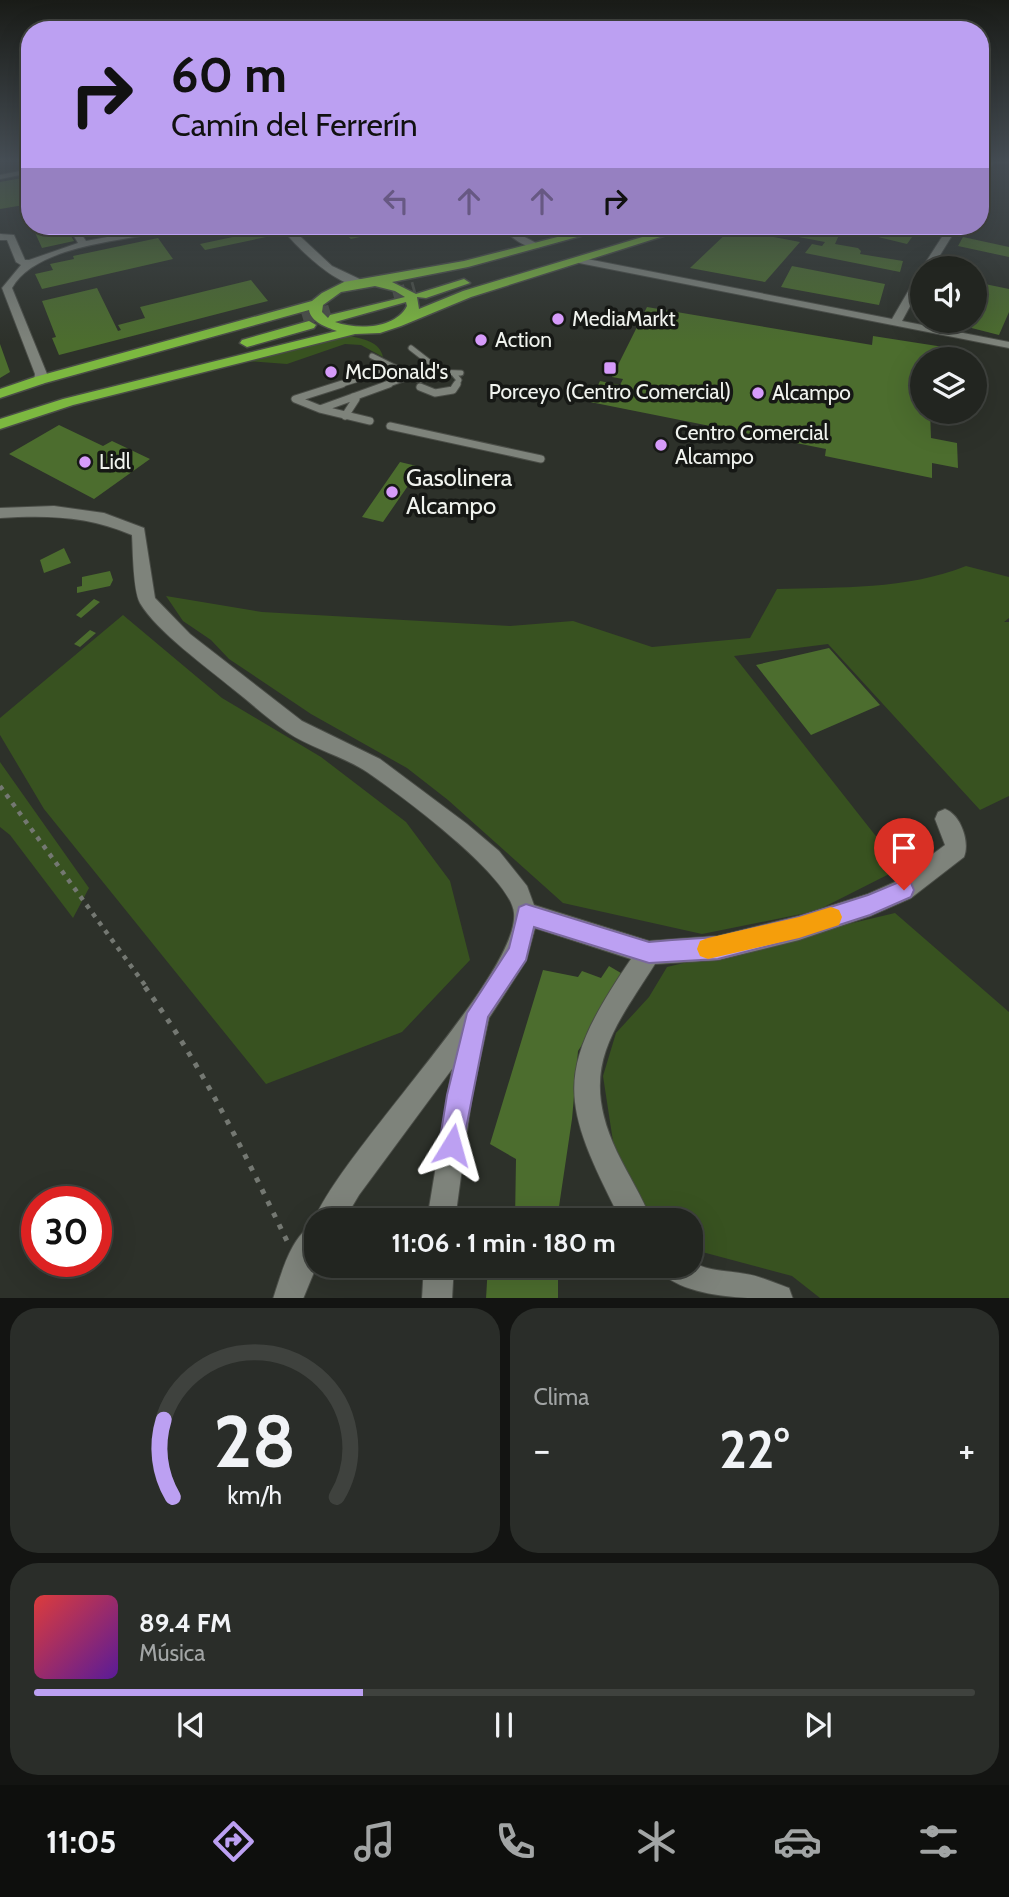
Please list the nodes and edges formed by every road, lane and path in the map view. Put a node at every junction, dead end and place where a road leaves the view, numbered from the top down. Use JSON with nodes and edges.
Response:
{"nodes":[{"id":1,"x":77,"y":235,"type":"edge"},
{"id":2,"x":136,"y":235,"type":"edge"},
{"id":3,"x":293,"y":235,"type":"edge"},
{"id":4,"x":516,"y":235,"type":"edge"},
{"id":5,"x":578,"y":235,"type":"edge"},
{"id":6,"x":610,"y":235,"type":"edge"},
{"id":7,"x":632,"y":235,"type":"edge"},
{"id":8,"x":660,"y":235,"type":"edge"},
{"id":9,"x":947,"y":235,"type":"edge"},
{"id":10,"x":0,"y":237,"type":"edge"},
{"id":11,"x":83,"y":246,"type":"junction"},
{"id":12,"x":537,"y":246,"type":"junction"},
{"id":13,"x":934,"y":256,"type":"edge"},
{"id":14,"x":577,"y":260,"type":"junction"},
{"id":15,"x":29,"y":263,"type":"junction"},
{"id":16,"x":327,"y":270,"type":"junction"},
{"id":17,"x":366,"y":283,"type":"junction"},
{"id":18,"x":5,"y":296,"type":"edge"},
{"id":19,"x":397,"y":297,"type":"tunnel mouth"},
{"id":20,"x":910,"y":297,"type":"edge"},
{"id":21,"x":321,"y":299,"type":"junction"},
{"id":22,"x":332,"y":315,"type":"tunnel mouth"},
{"id":23,"x":404,"y":319,"type":"junction"},
{"id":24,"x":896,"y":321,"type":"junction"},
{"id":25,"x":353,"y":331,"type":"junction"},
{"id":26,"x":1009,"y":345,"type":"edge"},
{"id":27,"x":411,"y":348,"type":"dead end"},
{"id":28,"x":372,"y":356,"type":"dead end"},
{"id":29,"x":390,"y":369,"type":"dead end"},
{"id":30,"x":442,"y":372,"type":"junction"},
{"id":31,"x":403,"y":379,"type":"dead end"},
{"id":32,"x":40,"y":380,"type":"junction"},
{"id":33,"x":420,"y":383,"type":"junction"},
{"id":34,"x":0,"y":394,"type":"edge"},
{"id":35,"x":353,"y":397,"type":"junction"},
{"id":36,"x":0,"y":404,"type":"edge"},
{"id":37,"x":320,"y":409,"type":"junction"},
{"id":38,"x":0,"y":415,"type":"edge"},
{"id":39,"x":345,"y":416,"type":"junction"},
{"id":40,"x":370,"y":421,"type":"dead end"},
{"id":41,"x":0,"y":424,"type":"edge"},
{"id":42,"x":390,"y":426,"type":"dead end"},
{"id":43,"x":541,"y":459,"type":"dead end"},
{"id":44,"x":0,"y":513,"type":"edge"},
{"id":45,"x":0,"y":786,"type":"edge"},
{"id":46,"x":945,"y":819,"type":"dead end"},
{"id":47,"x":526,"y":914,"type":"junction"},
{"id":48,"x":649,"y":953,"type":"junction"},
{"id":49,"x":478,"y":1013,"type":"junction"},
{"id":50,"x":335,"y":1208,"type":"edge"},
{"id":51,"x":443,"y":1208,"type":"edge"},
{"id":52,"x":631,"y":1208,"type":"edge"},
{"id":53,"x":304,"y":1259,"type":"edge"},
{"id":54,"x":299,"y":1267,"type":"junction"},
{"id":55,"x":438,"y":1278,"type":"edge"},
{"id":56,"x":690,"y":1278,"type":"edge"},
{"id":57,"x":288,"y":1298,"type":"edge"},
{"id":58,"x":437,"y":1298,"type":"edge"},
{"id":59,"x":778,"y":1298,"type":"edge"}],
"edges":[{"from":1,"to":11,"type":"street"},
{"from":2,"to":11,"type":"street"},
{"from":3,"to":16,"type":"street"},
{"from":4,"to":12,"type":"street"},
{"from":5,"to":12,"type":"highway"},
{"from":6,"to":7,"type":"highway"},
{"from":8,"to":14,"type":"highway"},
{"from":9,"to":13,"type":"street"},
{"from":10,"to":15,"type":"street"},
{"from":11,"to":15,"type":"street"},
{"from":12,"to":17,"type":"highway"},
{"from":14,"to":23,"type":"highway"},
{"from":14,"to":24,"type":"street"},
{"from":15,"to":18,"type":"street"},
{"from":16,"to":17,"type":"street"},
{"from":16,"to":21,"type":"street"},
{"from":17,"to":21,"type":"highway"},
{"from":17,"to":23,"type":"highway"},
{"from":18,"to":32,"type":"street"},
{"from":19,"to":22,"type":"highway"},
{"from":20,"to":24,"type":"street"},
{"from":21,"to":25,"type":"highway"},
{"from":21,"to":32,"type":"highway"},
{"from":23,"to":25,"type":"highway"},
{"from":24,"to":26,"type":"street"},
{"from":25,"to":41,"type":"highway"},
{"from":27,"to":30,"type":"lane"},
{"from":28,"to":33,"type":"lane"},
{"from":29,"to":37,"type":"lane"},
{"from":30,"to":33,"type":"lane"},
{"from":30,"to":33,"type":"lane"},
{"from":31,"to":35,"type":"lane"},
{"from":32,"to":34,"type":"highway"},
{"from":35,"to":37,"type":"lane"},
{"from":35,"to":39,"type":"lane"},
{"from":36,"to":38,"type":"highway"},
{"from":37,"to":39,"type":"lane"},
{"from":39,"to":40,"type":"lane"},
{"from":42,"to":43,"type":"lane"},
{"from":44,"to":47,"type":"street"},
{"from":45,"to":54,"type":"path"},
{"from":46,"to":48,"type":"street"},
{"from":47,"to":48,"type":"street"},
{"from":47,"to":49,"type":"street"},
{"from":48,"to":52,"type":"street"},
{"from":49,"to":50,"type":"street"},
{"from":49,"to":51,"type":"street"},
{"from":53,"to":54,"type":"street"},
{"from":54,"to":57,"type":"street"},
{"from":55,"to":58,"type":"street"},
{"from":56,"to":59,"type":"street"}]}
